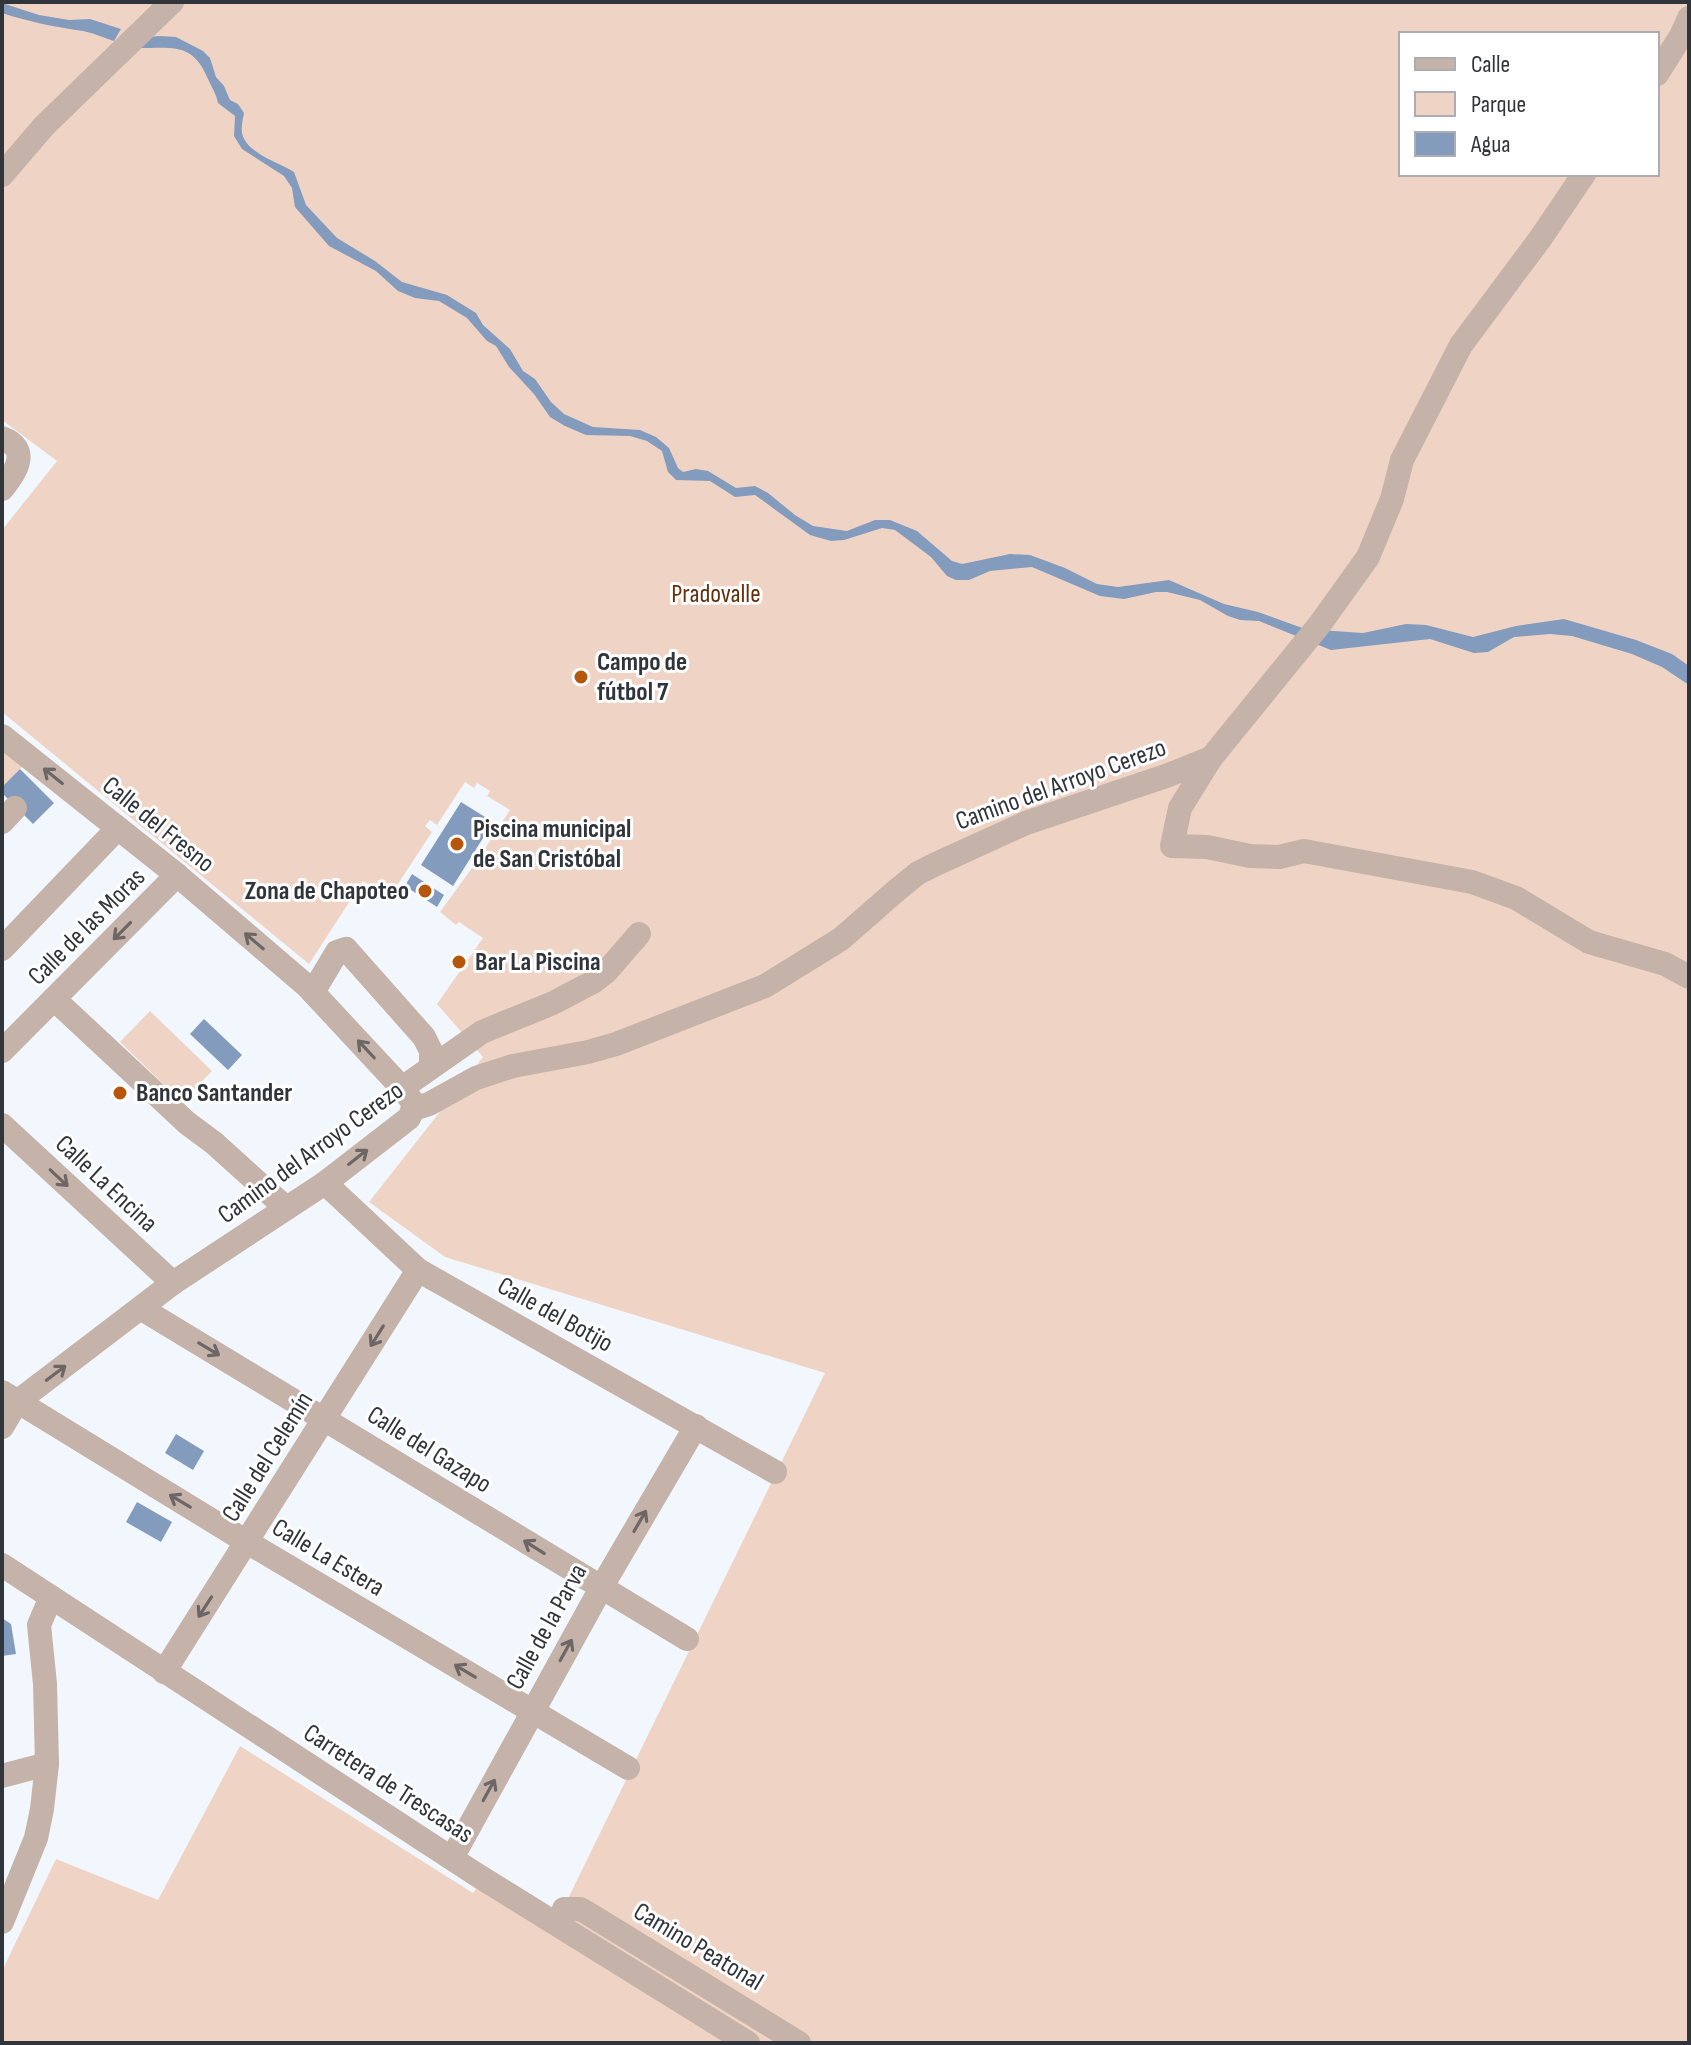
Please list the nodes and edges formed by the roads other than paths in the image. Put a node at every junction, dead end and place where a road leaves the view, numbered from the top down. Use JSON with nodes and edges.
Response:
{"nodes":[{"id":1,"x":172,"y":2,"type":"edge"},
{"id":2,"x":1689,"y":18,"type":"edge"},
{"id":3,"x":1659,"y":71,"type":"edge"},
{"id":4,"x":2,"y":175,"type":"edge"},
{"id":5,"x":1583,"y":176,"type":"edge"},
{"id":6,"x":8,"y":441,"type":"edge"},
{"id":7,"x":2,"y":489,"type":"edge"},
{"id":8,"x":2,"y":736,"type":"edge"},
{"id":9,"x":1211,"y":758,"type":"junction"},
{"id":10,"x":118,"y":828,"type":"junction"},
{"id":11,"x":177,"y":875,"type":"junction"},
{"id":12,"x":639,"y":934,"type":"dead end"},
{"id":13,"x":2,"y":949,"type":"edge"},
{"id":14,"x":1689,"y":977,"type":"edge"},
{"id":15,"x":313,"y":992,"type":"junction"},
{"id":16,"x":54,"y":999,"type":"junction"},
{"id":17,"x":2,"y":1051,"type":"edge"},
{"id":18,"x":431,"y":1067,"type":"junction"},
{"id":19,"x":402,"y":1088,"type":"junction"},
{"id":20,"x":413,"y":1109,"type":"junction"},
{"id":21,"x":2,"y":1125,"type":"edge"},
{"id":22,"x":325,"y":1183,"type":"junction"},
{"id":23,"x":286,"y":1208,"type":"junction"},
{"id":24,"x":418,"y":1270,"type":"junction"},
{"id":25,"x":173,"y":1283,"type":"junction"},
{"id":26,"x":142,"y":1309,"type":"junction"},
{"id":27,"x":10,"y":1397,"type":"edge"},
{"id":28,"x":325,"y":1419,"type":"junction"},
{"id":29,"x":696,"y":1426,"type":"junction"},
{"id":30,"x":2,"y":1427,"type":"edge"},
{"id":31,"x":775,"y":1472,"type":"dead end"},
{"id":32,"x":247,"y":1542,"type":"junction"},
{"id":33,"x":2,"y":1565,"type":"edge"},
{"id":34,"x":601,"y":1588,"type":"junction"},
{"id":35,"x":51,"y":1597,"type":"junction"},
{"id":36,"x":687,"y":1639,"type":"dead end"},
{"id":37,"x":164,"y":1672,"type":"junction"},
{"id":38,"x":532,"y":1711,"type":"junction"},
{"id":39,"x":47,"y":1764,"type":"junction"},
{"id":40,"x":628,"y":1768,"type":"dead end"},
{"id":41,"x":2,"y":1776,"type":"edge"},
{"id":42,"x":452,"y":1858,"type":"junction"},
{"id":43,"x":564,"y":1909,"type":"dead end"},
{"id":44,"x":2,"y":1922,"type":"edge"},
{"id":45,"x":748,"y":2043,"type":"edge"},
{"id":46,"x":799,"y":2043,"type":"edge"}],
"edges":[{"from":1,"to":4,"type":"street"},
{"from":2,"to":3,"type":"street"},
{"from":5,"to":9,"type":"street","name":"Camino del Arroyo Cerezo"},
{"from":6,"to":7,"type":"street"},
{"from":10,"to":8,"type":"street","name":"Calle del Fresno","one_way":true},
{"from":9,"to":14,"type":"street","name":"Camino del Arroyo Cerezo"},
{"from":9,"to":20,"type":"street","name":"Camino del Arroyo Cerezo"},
{"from":10,"to":11,"type":"street","name":"Calle del Fresno"},
{"from":10,"to":13,"type":"street"},
{"from":15,"to":11,"type":"street","name":"Calle del Fresno","one_way":true},
{"from":11,"to":16,"type":"street","name":"Calle de las Moras","one_way":true},
{"from":12,"to":18,"type":"street"},
{"from":15,"to":18,"type":"street"},
{"from":19,"to":15,"type":"street","name":"Calle del Fresno","one_way":true},
{"from":16,"to":17,"type":"street","name":"Calle de las Moras"},
{"from":16,"to":23,"type":"street"},
{"from":18,"to":19,"type":"street"},
{"from":19,"to":20,"type":"street","name":"Calle del Fresno"},
{"from":22,"to":20,"type":"street","name":"Camino del Arroyo Cerezo","one_way":true},
{"from":21,"to":25,"type":"street","name":"Calle La Encina","one_way":true},
{"from":22,"to":23,"type":"street","name":"Camino del Arroyo Cerezo"},
{"from":22,"to":24,"type":"street","name":"Calle del Botijo"},
{"from":23,"to":25,"type":"street","name":"Camino del Arroyo Cerezo"},
{"from":24,"to":28,"type":"street","name":"Calle del Celemín","one_way":true},
{"from":24,"to":29,"type":"street","name":"Calle del Botijo"},
{"from":25,"to":26,"type":"street","name":"Camino del Arroyo Cerezo"},
{"from":27,"to":26,"type":"street","name":"Camino del Arroyo Cerezo","one_way":true},
{"from":26,"to":28,"type":"street","name":"Calle del Gazapo","one_way":true},
{"from":27,"to":30,"type":"street","name":"Camino del Arroyo Cerezo"},
{"from":32,"to":27,"type":"street","name":"Calle La Estera","one_way":true},
{"from":28,"to":32,"type":"street","name":"Calle del Celemín"},
{"from":34,"to":28,"type":"street","name":"Calle del Gazapo","one_way":true},
{"from":29,"to":31,"type":"street","name":"Calle del Botijo"},
{"from":34,"to":29,"type":"street","name":"Calle de la Parva","one_way":true},
{"from":32,"to":37,"type":"street","name":"Calle del Celemín","one_way":true},
{"from":38,"to":32,"type":"street","name":"Calle La Estera","one_way":true},
{"from":33,"to":35,"type":"street","name":"Carretera de Trescasas"},
{"from":34,"to":36,"type":"street","name":"Calle del Gazapo"},
{"from":38,"to":34,"type":"street","name":"Calle de la Parva","one_way":true},
{"from":35,"to":37,"type":"street","name":"Carretera de Trescasas"},
{"from":35,"to":39,"type":"street"},
{"from":37,"to":42,"type":"street","name":"Carretera de Trescasas"},
{"from":38,"to":40,"type":"street","name":"Calle La Estera"},
{"from":42,"to":38,"type":"street","name":"Calle de la Parva","one_way":true},
{"from":39,"to":41,"type":"street"},
{"from":39,"to":44,"type":"street"},
{"from":42,"to":45,"type":"street","name":"Carretera de Trescasas"},
{"from":43,"to":46,"type":"street","name":"Camino Peatonal"}]}
